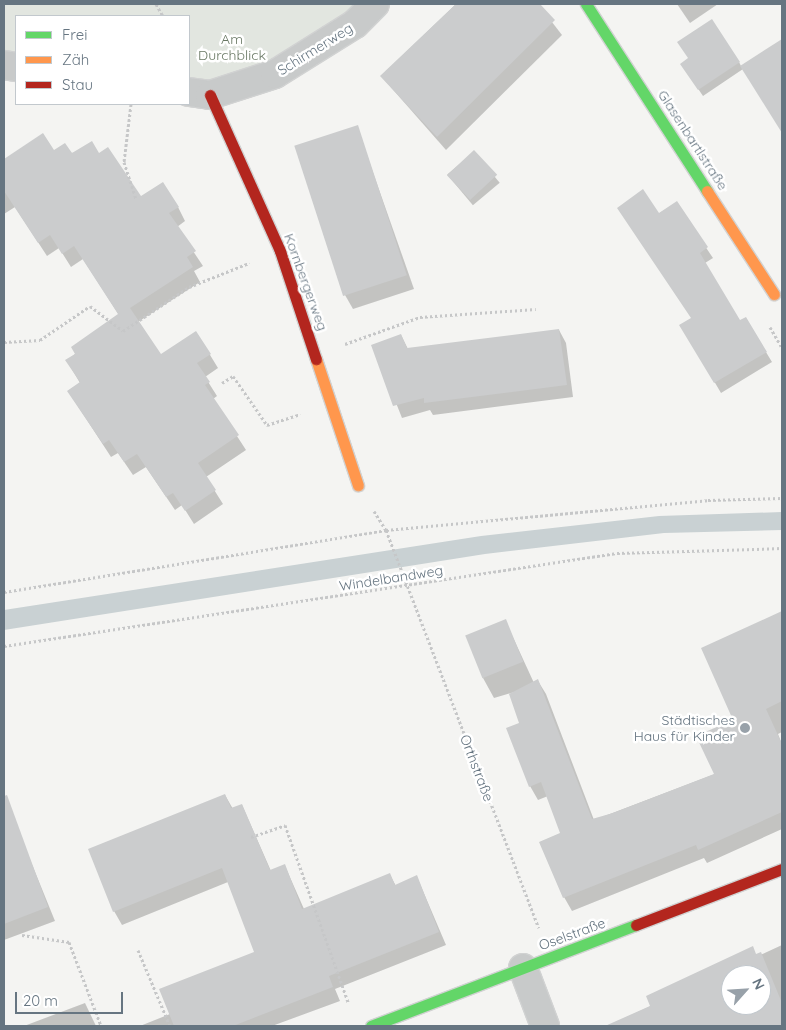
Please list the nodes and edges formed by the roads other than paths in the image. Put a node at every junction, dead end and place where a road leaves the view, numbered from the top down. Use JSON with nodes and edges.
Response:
{"nodes":[{"id":1,"x":376,"y":4,"type":"edge"},
{"id":2,"x":586,"y":4,"type":"edge"},
{"id":3,"x":199,"y":93,"type":"edge"},
{"id":4,"x":774,"y":294,"type":"dead end"},
{"id":5,"x":358,"y":485,"type":"dead end"},
{"id":6,"x":782,"y":869,"type":"edge"},
{"id":7,"x":523,"y":968,"type":"junction"},
{"id":8,"x":371,"y":1026,"type":"edge"},
{"id":9,"x":545,"y":1026,"type":"edge"}],
"edges":[{"from":1,"to":3,"type":"street","name":"Schirmerweg"},
{"from":2,"to":4,"type":"street","name":"Glasenbartlstraße"},
{"from":3,"to":5,"type":"street","name":"Kornbergerweg"},
{"from":6,"to":7,"type":"street","name":"Oselstraße"},
{"from":7,"to":8,"type":"street","name":"Oselstraße"},
{"from":7,"to":9,"type":"street"}]}
